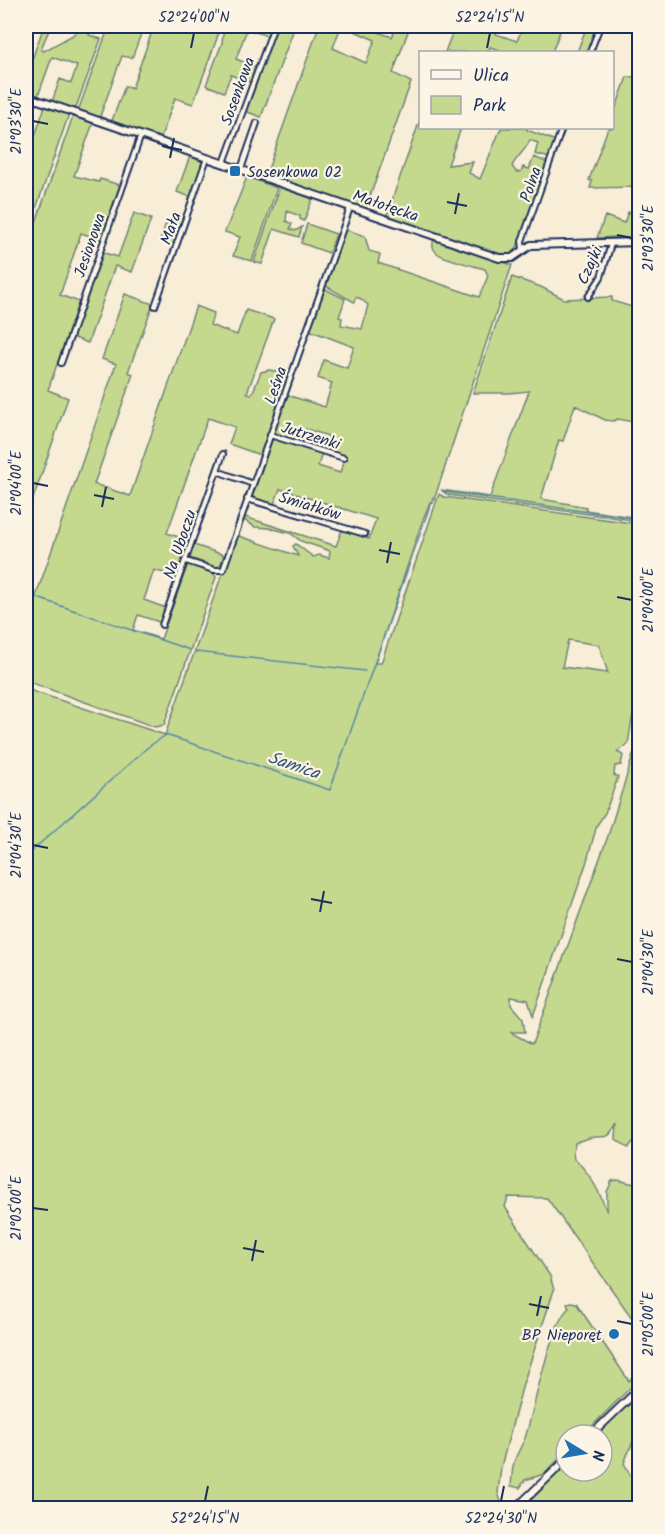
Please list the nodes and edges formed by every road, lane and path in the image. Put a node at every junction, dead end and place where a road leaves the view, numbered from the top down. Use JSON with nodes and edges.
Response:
{"nodes":[{"id":1,"x":274,"y":26,"type":"edge"},
{"id":2,"x":600,"y":26,"type":"edge"},
{"id":3,"x":590,"y":51,"type":"edge"},
{"id":4,"x":26,"y":96,"type":"edge"},
{"id":5,"x":257,"y":123,"type":"dead end"},
{"id":6,"x":562,"y":129,"type":"edge"},
{"id":7,"x":141,"y":135,"type":"junction"},
{"id":8,"x":207,"y":158,"type":"junction"},
{"id":9,"x":223,"y":164,"type":"junction"},
{"id":10,"x":240,"y":170,"type":"junction"},
{"id":11,"x":350,"y":207,"type":"junction"},
{"id":12,"x":612,"y":242,"type":"junction"},
{"id":13,"x":639,"y":242,"type":"edge"},
{"id":14,"x":523,"y":249,"type":"junction"},
{"id":15,"x":588,"y":297,"type":"dead end"},
{"id":16,"x":155,"y":306,"type":"dead end"},
{"id":17,"x":61,"y":363,"type":"dead end"},
{"id":18,"x":270,"y":435,"type":"junction"},
{"id":19,"x":223,"y":454,"type":"dead end"},
{"id":20,"x":344,"y":458,"type":"dead end"},
{"id":21,"x":217,"y":471,"type":"junction"},
{"id":22,"x":253,"y":483,"type":"junction"},
{"id":23,"x":247,"y":499,"type":"junction"},
{"id":24,"x":365,"y":534,"type":"dead end"},
{"id":25,"x":186,"y":561,"type":"junction"},
{"id":26,"x":162,"y":625,"type":"dead end"},
{"id":27,"x":639,"y":1388,"type":"edge"},
{"id":28,"x":603,"y":1423,"type":"edge"},
{"id":29,"x":554,"y":1472,"type":"edge"},
{"id":30,"x":516,"y":1509,"type":"edge"}],
"edges":[{"from":1,"to":9,"type":"street","name":"Sosenkowa"},
{"from":2,"to":3,"type":"street"},
{"from":4,"to":7,"type":"street","name":"Małołęcka"},
{"from":5,"to":10,"type":"street"},
{"from":6,"to":14,"type":"street","name":"Polna"},
{"from":7,"to":8,"type":"street","name":"Małołęcka"},
{"from":7,"to":17,"type":"street","name":"Jesionowa"},
{"from":8,"to":9,"type":"street","name":"Małołęcka"},
{"from":8,"to":16,"type":"street","name":"Mała"},
{"from":9,"to":10,"type":"street","name":"Małołęcka"},
{"from":10,"to":11,"type":"street","name":"Małołęcka"},
{"from":11,"to":14,"type":"street","name":"Małołęcka"},
{"from":11,"to":18,"type":"street","name":"Leśna"},
{"from":12,"to":13,"type":"street","name":"Małołęcka"},
{"from":12,"to":14,"type":"street","name":"Małołęcka"},
{"from":12,"to":15,"type":"street","name":"Czajki"},
{"from":18,"to":20,"type":"street","name":"Jutrzenki"},
{"from":18,"to":22,"type":"street","name":"Leśna"},
{"from":19,"to":21,"type":"street","name":"Na Uboczu"},
{"from":21,"to":22,"type":"street"},
{"from":21,"to":25,"type":"street","name":"Na Uboczu"},
{"from":22,"to":23,"type":"street","name":"Leśna"},
{"from":23,"to":24,"type":"street","name":"Śmiałków"},
{"from":23,"to":25,"type":"street","name":"Leśna"},
{"from":25,"to":26,"type":"street","name":"Na Uboczu"},
{"from":27,"to":28,"type":"street"},
{"from":29,"to":30,"type":"street"}]}
